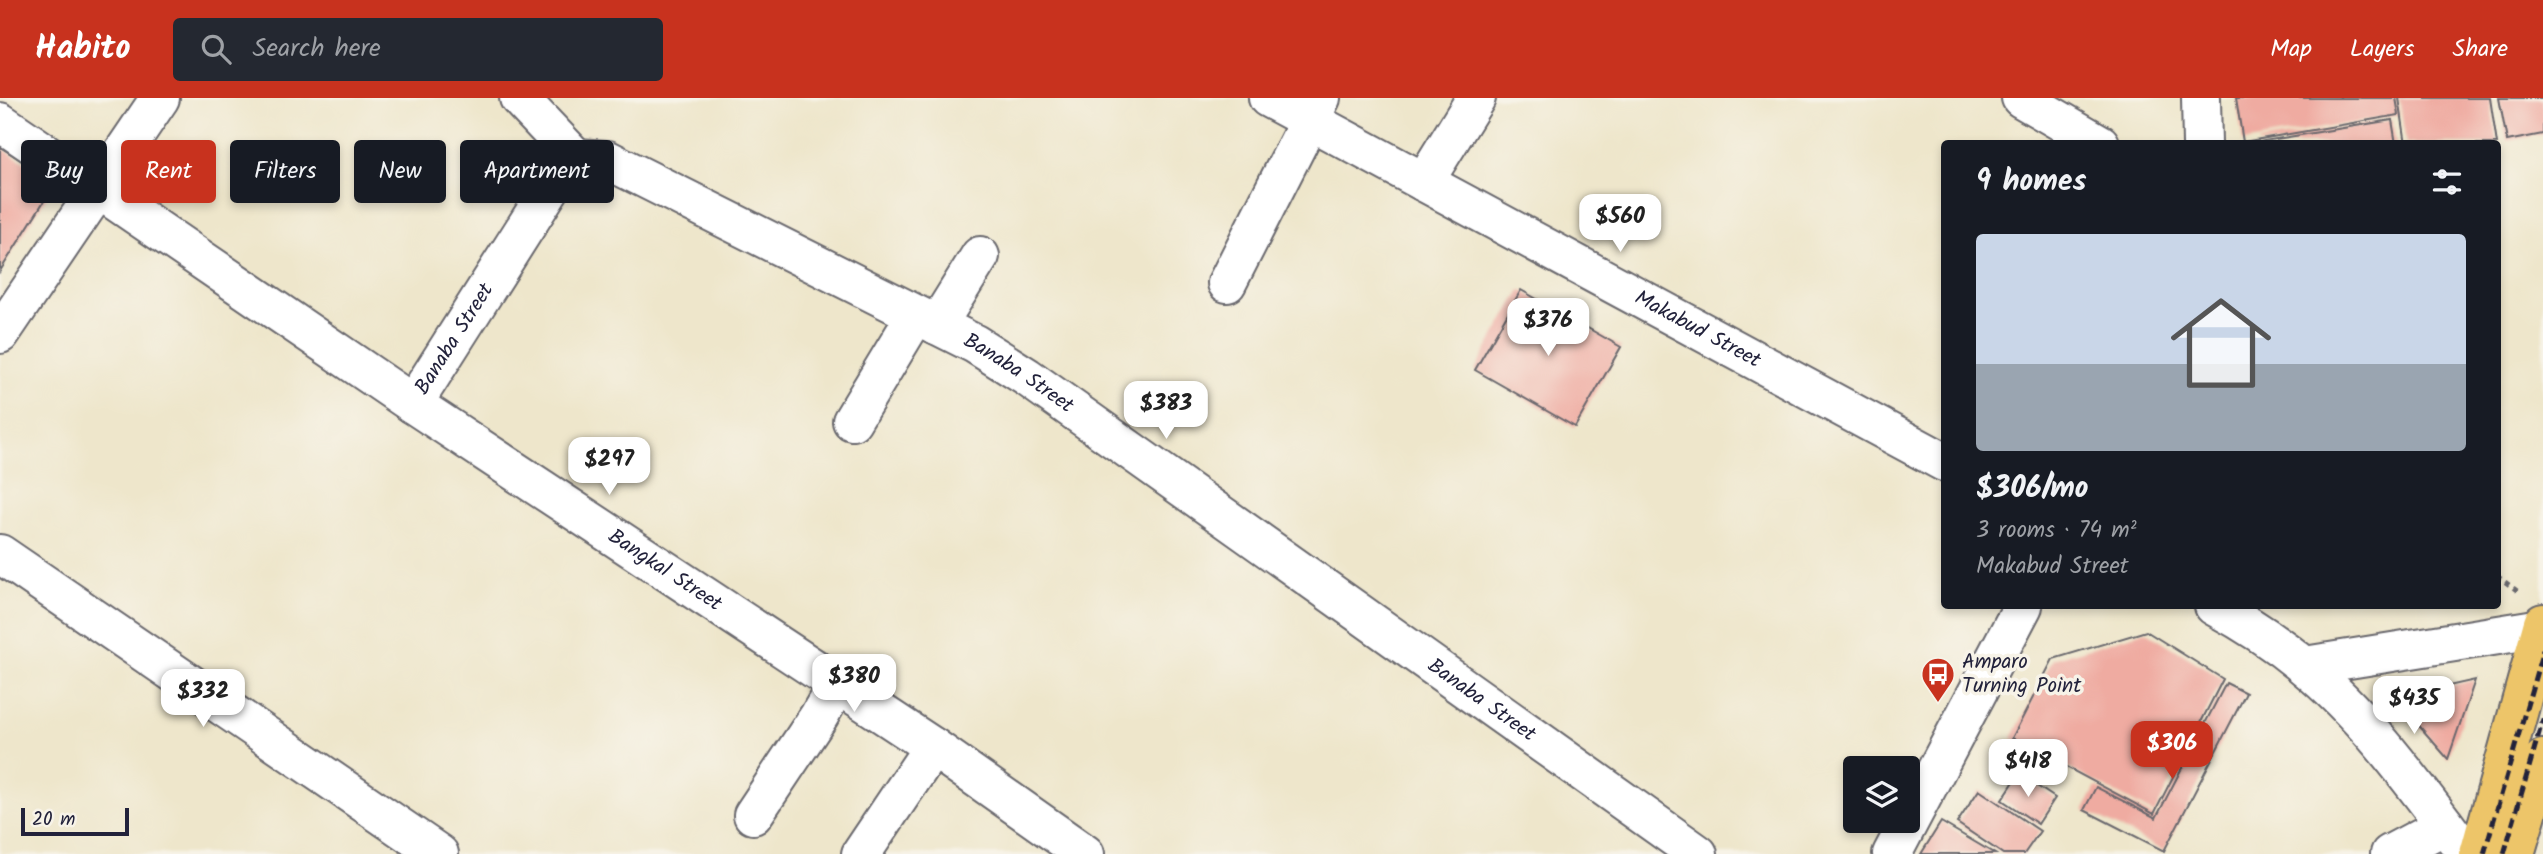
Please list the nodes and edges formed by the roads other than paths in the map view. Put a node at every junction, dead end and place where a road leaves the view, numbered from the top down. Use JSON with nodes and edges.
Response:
{"nodes":[{"id":1,"x":520,"y":98,"type":"edge"},
{"id":2,"x":1268,"y":98,"type":"edge"},
{"id":3,"x":1476,"y":98,"type":"edge"},
{"id":4,"x":2021,"y":98,"type":"edge"},
{"id":5,"x":2202,"y":98,"type":"edge"},
{"id":6,"x":158,"y":99,"type":"edge"},
{"id":7,"x":1315,"y":109,"type":"edge"},
{"id":8,"x":0,"y":122,"type":"edge"},
{"id":9,"x":27,"y":140,"type":"edge"},
{"id":10,"x":559,"y":140,"type":"edge"},
{"id":11,"x":2093,"y":140,"type":"edge"},
{"id":12,"x":2202,"y":140,"type":"edge"},
{"id":13,"x":614,"y":163,"type":"edge"},
{"id":14,"x":107,"y":176,"type":"edge"},
{"id":15,"x":1424,"y":182,"type":"junction"},
{"id":16,"x":107,"y":194,"type":"edge"},
{"id":17,"x":89,"y":203,"type":"edge"},
{"id":18,"x":541,"y":203,"type":"edge"},
{"id":19,"x":980,"y":257,"type":"dead end"},
{"id":20,"x":1227,"y":283,"type":"dead end"},
{"id":21,"x":926,"y":320,"type":"junction"},
{"id":22,"x":0,"y":334,"type":"edge"},
{"id":23,"x":413,"y":404,"type":"junction"},
{"id":24,"x":852,"y":421,"type":"dead end"},
{"id":25,"x":1941,"y":460,"type":"edge"},
{"id":26,"x":0,"y":554,"type":"edge"},
{"id":27,"x":2021,"y":609,"type":"edge"},
{"id":28,"x":2219,"y":609,"type":"edge"},
{"id":29,"x":2542,"y":626,"type":"edge"},
{"id":30,"x":2305,"y":666,"type":"junction"},
{"id":31,"x":838,"y":683,"type":"junction"},
{"id":32,"x":933,"y":747,"type":"junction"},
{"id":33,"x":2543,"y":759,"type":"edge"},
{"id":34,"x":753,"y":815,"type":"dead end"},
{"id":35,"x":2456,"y":839,"type":"edge"},
{"id":36,"x":1655,"y":842,"type":"edge"},
{"id":37,"x":439,"y":854,"type":"edge"},
{"id":38,"x":861,"y":854,"type":"edge"},
{"id":39,"x":1085,"y":854,"type":"edge"},
{"id":40,"x":1698,"y":854,"type":"edge"},
{"id":41,"x":1892,"y":854,"type":"edge"},
{"id":42,"x":2390,"y":854,"type":"edge"},
{"id":43,"x":2479,"y":854,"type":"edge"},
{"id":44,"x":2515,"y":854,"type":"edge"}],
"edges":[{"from":1,"to":10,"type":"street"},
{"from":2,"to":7,"type":"street","name":"Makabud Street"},
{"from":3,"to":15,"type":"street"},
{"from":4,"to":11,"type":"street"},
{"from":5,"to":12,"type":"street"},
{"from":6,"to":14,"type":"street"},
{"from":7,"to":15,"type":"street","name":"Makabud Street"},
{"from":7,"to":20,"type":"street"},
{"from":8,"to":9,"type":"street","name":"Bangkal Street"},
{"from":13,"to":21,"type":"street","name":"Banaba Street"},
{"from":15,"to":25,"type":"street","name":"Makabud Street"},
{"from":16,"to":23,"type":"street","name":"Bangkal Street"},
{"from":17,"to":22,"type":"street"},
{"from":18,"to":23,"type":"street","name":"Banaba Street"},
{"from":19,"to":21,"type":"street"},
{"from":21,"to":24,"type":"street"},
{"from":21,"to":36,"type":"street","name":"Banaba Street"},
{"from":23,"to":31,"type":"street","name":"Bangkal Street"},
{"from":26,"to":37,"type":"street"},
{"from":27,"to":41,"type":"street"},
{"from":28,"to":30,"type":"street"},
{"from":29,"to":30,"type":"street"},
{"from":29,"to":43,"type":"main road"},
{"from":30,"to":35,"type":"street"},
{"from":31,"to":32,"type":"street","name":"Bangkal Street"},
{"from":31,"to":34,"type":"street"},
{"from":32,"to":38,"type":"street"},
{"from":32,"to":39,"type":"street","name":"Bangkal Street"},
{"from":33,"to":44,"type":"main road"},
{"from":35,"to":42,"type":"street"},
{"from":36,"to":40,"type":"street","name":"Banaba Street"}]}
